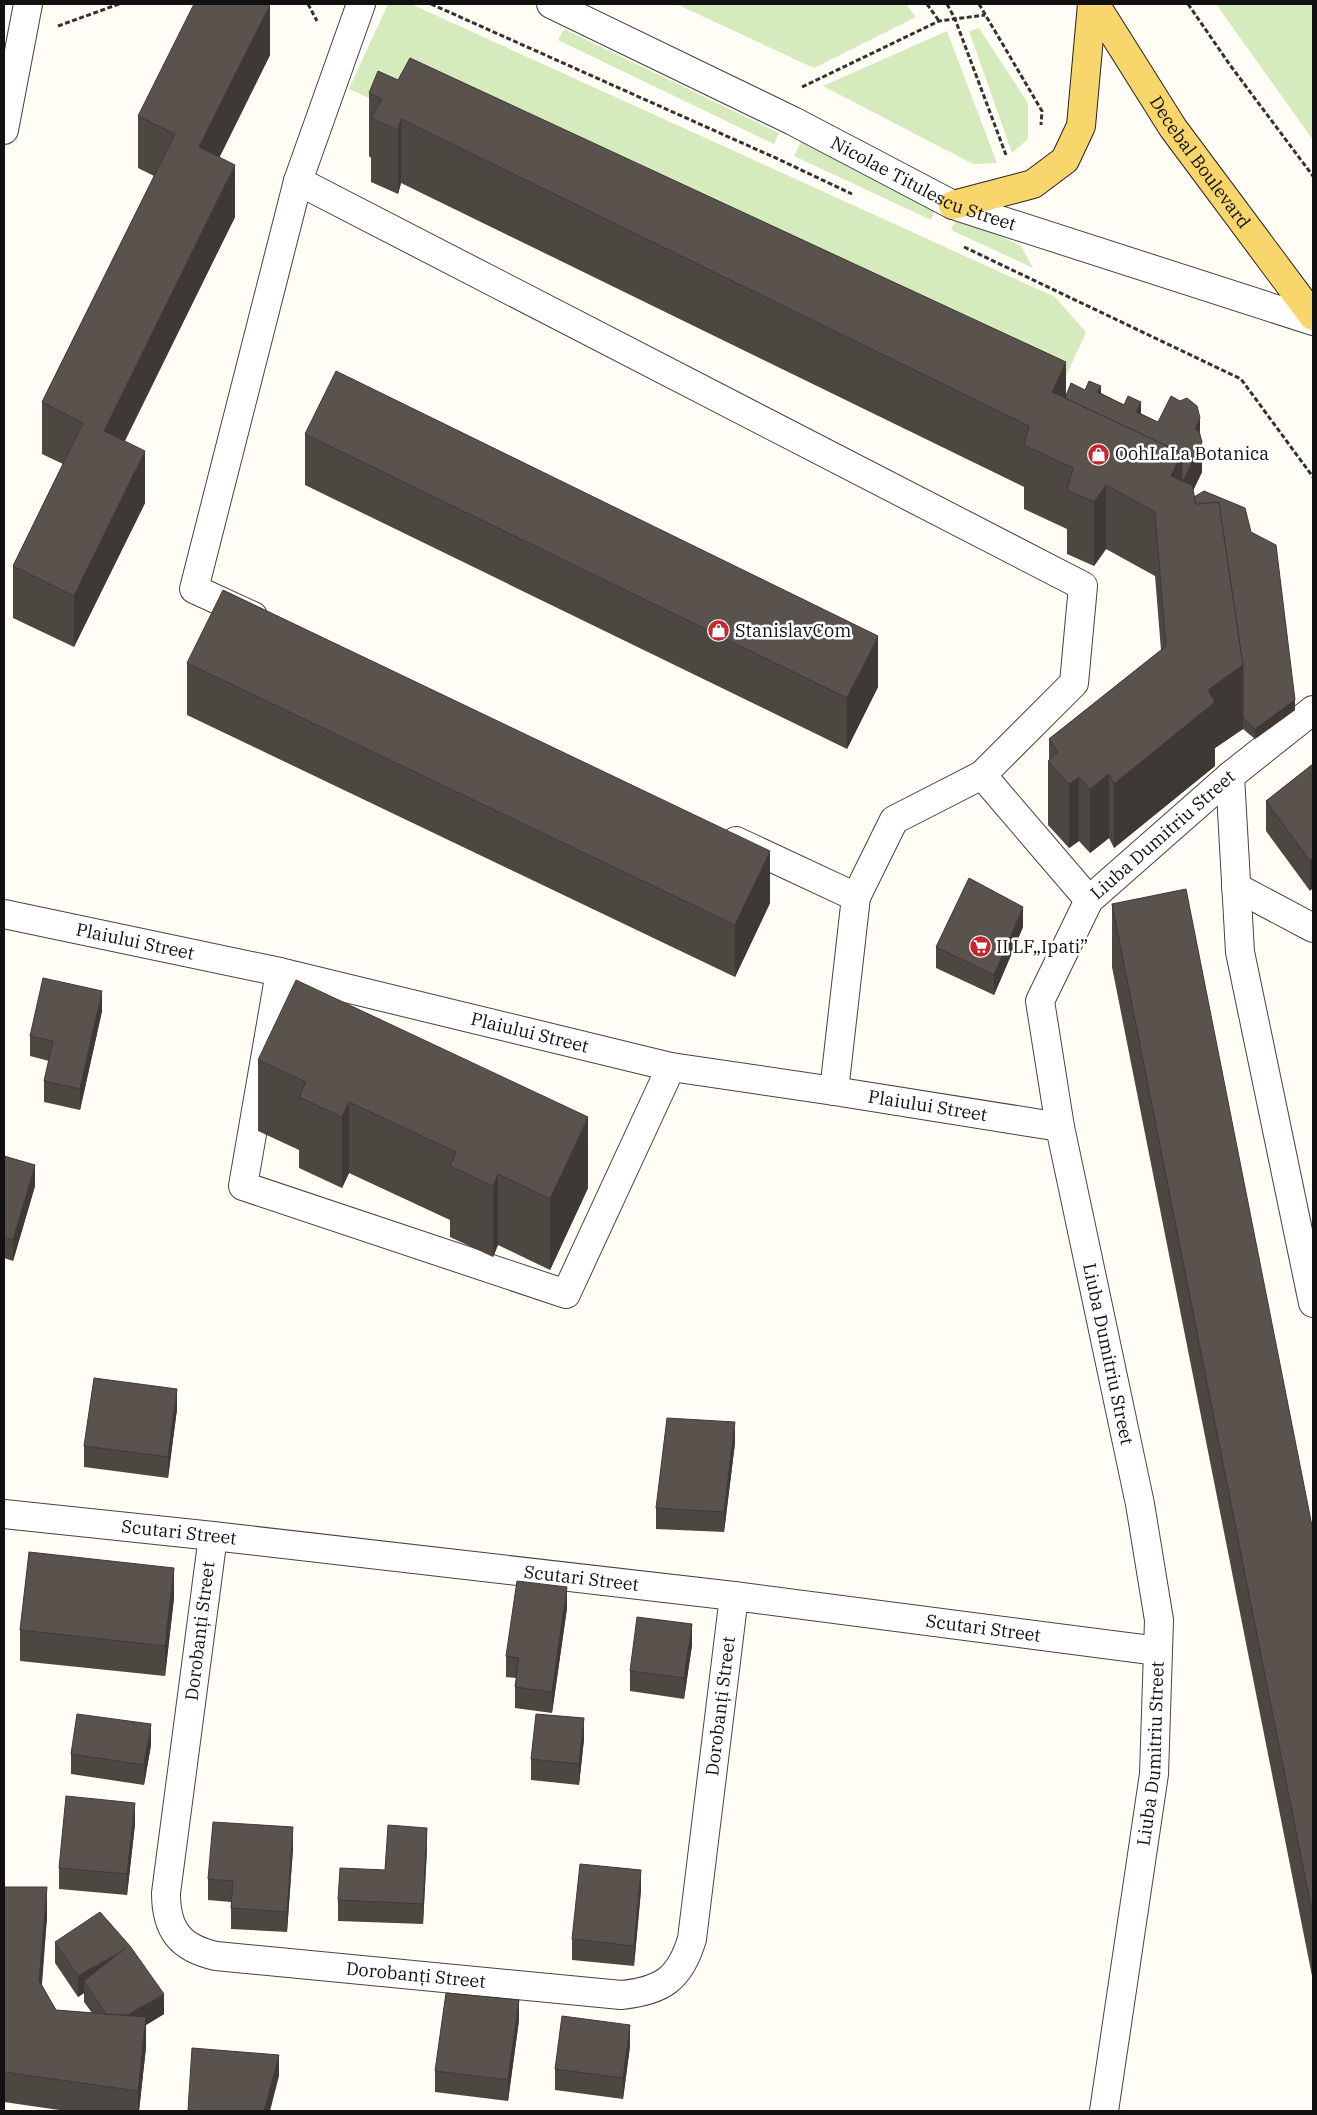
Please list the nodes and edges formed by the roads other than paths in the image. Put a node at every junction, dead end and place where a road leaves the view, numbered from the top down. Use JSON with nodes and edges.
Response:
{"nodes":[{"id":1,"x":28,"y":4,"type":"edge"},
{"id":2,"x":361,"y":4,"type":"edge"},
{"id":3,"x":551,"y":4,"type":"edge"},
{"id":4,"x":1093,"y":4,"type":"edge"},
{"id":5,"x":4,"y":130,"type":"edge"},
{"id":6,"x":298,"y":181,"type":"junction"},
{"id":7,"x":952,"y":205,"type":"junction"},
{"id":8,"x":1313,"y":316,"type":"edge"},
{"id":9,"x":1313,"y":321,"type":"edge"},
{"id":10,"x":276,"y":627,"type":"edge"},
{"id":11,"x":1313,"y":710,"type":"edge"},
{"id":12,"x":982,"y":775,"type":"junction"},
{"id":13,"x":1230,"y":776,"type":"junction"},
{"id":14,"x":711,"y":830,"type":"edge"},
{"id":15,"x":1236,"y":887,"type":"junction"},
{"id":16,"x":856,"y":897,"type":"junction"},
{"id":17,"x":1089,"y":900,"type":"junction"},
{"id":18,"x":4,"y":914,"type":"edge"},
{"id":19,"x":1313,"y":928,"type":"edge"},
{"id":20,"x":280,"y":972,"type":"junction"},
{"id":21,"x":671,"y":1067,"type":"junction"},
{"id":22,"x":834,"y":1090,"type":"junction"},
{"id":23,"x":1060,"y":1127,"type":"junction"},
{"id":24,"x":1313,"y":1303,"type":"edge"},
{"id":25,"x":4,"y":1514,"type":"edge"},
{"id":26,"x":213,"y":1536,"type":"junction"},
{"id":27,"x":734,"y":1596,"type":"junction"},
{"id":28,"x":1158,"y":1652,"type":"junction"},
{"id":29,"x":1104,"y":2111,"type":"edge"}],
"edges":[{"from":1,"to":5,"type":"street"},
{"from":2,"to":6,"type":"street"},
{"from":3,"to":7,"type":"street","name":"Nicolae Titulescu Street"},
{"from":4,"to":7,"type":"main road"},
{"from":4,"to":8,"type":"main road","name":"Decebal Boulevard"},
{"from":6,"to":10,"type":"street"},
{"from":6,"to":12,"type":"street"},
{"from":7,"to":9,"type":"street","name":"Nicolae Titulescu Street"},
{"from":11,"to":13,"type":"street","name":"Liuba Dumitriu Street"},
{"from":12,"to":16,"type":"street"},
{"from":12,"to":17,"type":"street"},
{"from":13,"to":15,"type":"street"},
{"from":13,"to":17,"type":"street","name":"Liuba Dumitriu Street"},
{"from":14,"to":16,"type":"street"},
{"from":15,"to":19,"type":"street"},
{"from":15,"to":24,"type":"street"},
{"from":16,"to":22,"type":"street"},
{"from":17,"to":23,"type":"street","name":"Liuba Dumitriu Street"},
{"from":18,"to":20,"type":"street","name":"Plaiului Street"},
{"from":20,"to":21,"type":"street","name":"Plaiului Street"},
{"from":20,"to":21,"type":"street"},
{"from":21,"to":22,"type":"street","name":"Plaiului Street"},
{"from":22,"to":23,"type":"street","name":"Plaiului Street"},
{"from":23,"to":28,"type":"street","name":"Liuba Dumitriu Street"},
{"from":25,"to":26,"type":"street","name":"Scutari Street"},
{"from":26,"to":27,"type":"street","name":"Scutari Street"},
{"from":26,"to":27,"type":"street","name":"Dorobanți Street"},
{"from":27,"to":28,"type":"street","name":"Scutari Street"},
{"from":28,"to":29,"type":"street","name":"Liuba Dumitriu Street"}]}
